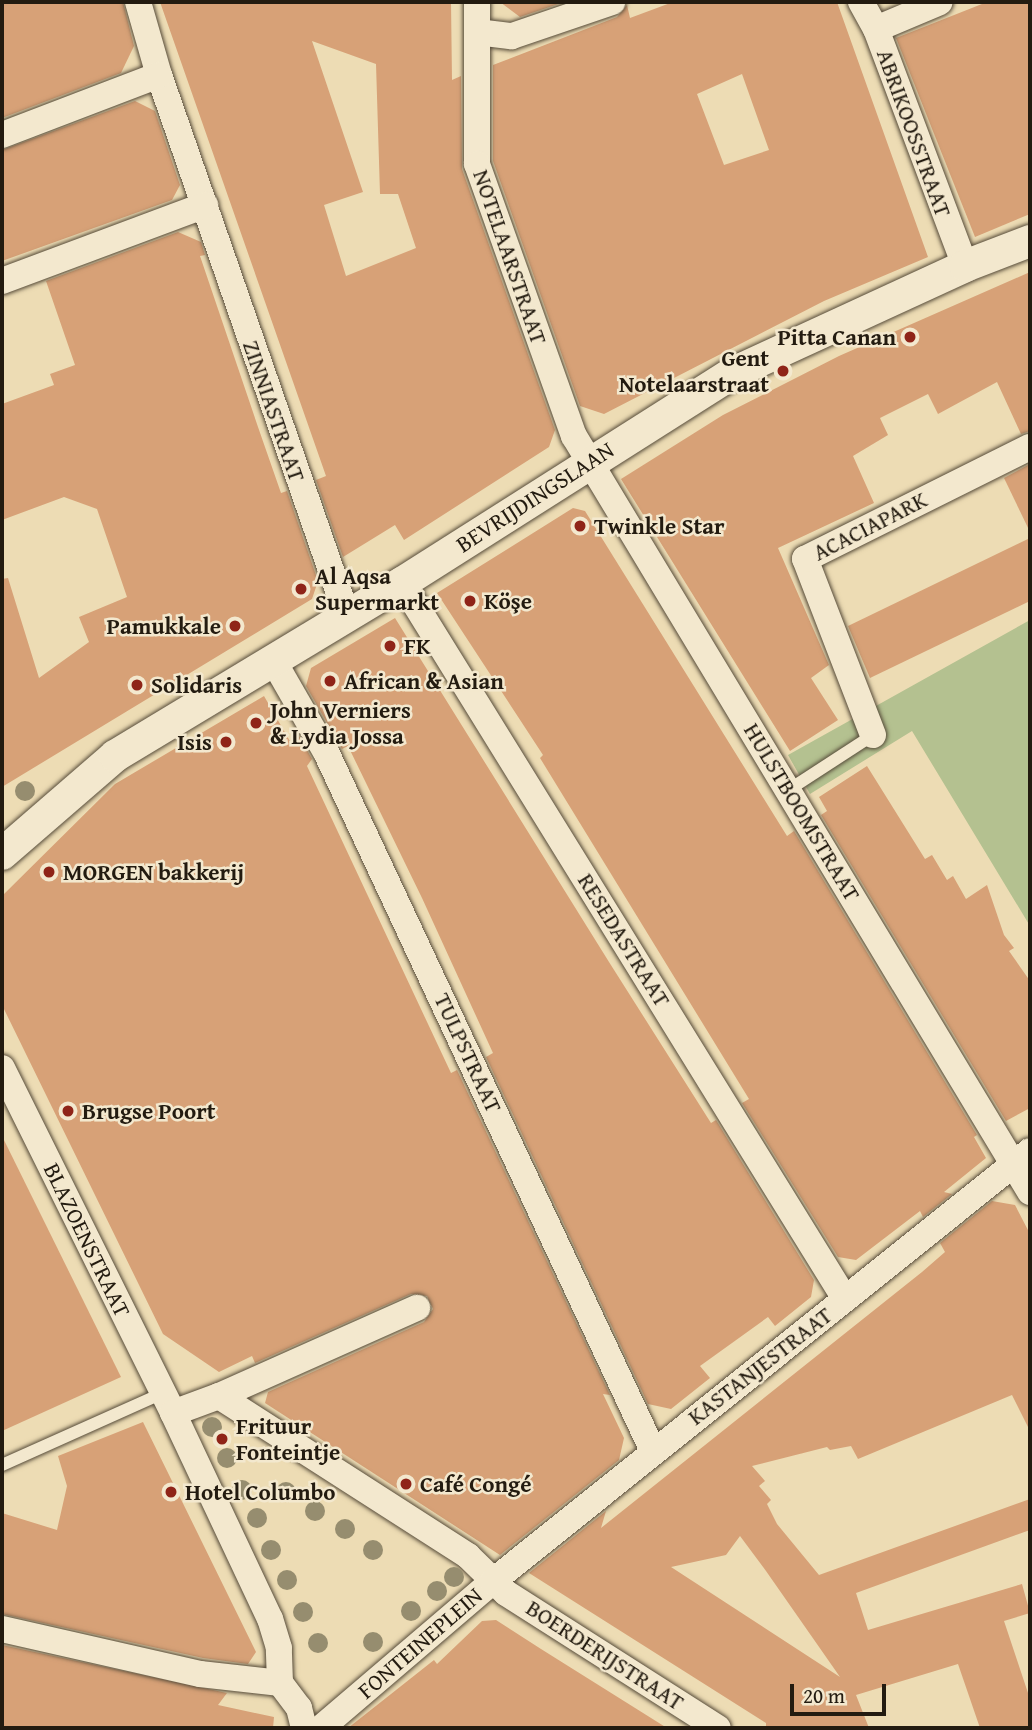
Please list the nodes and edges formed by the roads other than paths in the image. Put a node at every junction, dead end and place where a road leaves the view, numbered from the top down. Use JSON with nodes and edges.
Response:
{"nodes":[{"id":1,"x":138,"y":2,"type":"edge"},
{"id":2,"x":477,"y":2,"type":"edge"},
{"id":3,"x":612,"y":2,"type":"edge"},
{"id":4,"x":861,"y":2,"type":"edge"},
{"id":5,"x":940,"y":2,"type":"edge"},
{"id":6,"x":876,"y":29,"type":"junction"},
{"id":7,"x":477,"y":32,"type":"junction"},
{"id":8,"x":159,"y":75,"type":"junction"},
{"id":9,"x":2,"y":135,"type":"edge"},
{"id":10,"x":205,"y":205,"type":"junction"},
{"id":11,"x":1030,"y":241,"type":"edge"},
{"id":12,"x":965,"y":266,"type":"junction"},
{"id":13,"x":2,"y":281,"type":"edge"},
{"id":14,"x":1030,"y":447,"type":"edge"},
{"id":15,"x":589,"y":461,"type":"junction"},
{"id":16,"x":401,"y":583,"type":"junction"},
{"id":17,"x":347,"y":616,"type":"junction"},
{"id":18,"x":273,"y":660,"type":"junction"},
{"id":19,"x":873,"y":735,"type":"joint"},
{"id":20,"x":790,"y":789,"type":"junction"},
{"id":21,"x":2,"y":854,"type":"edge"},
{"id":22,"x":2,"y":1068,"type":"edge"},
{"id":23,"x":1022,"y":1158,"type":"edge"},
{"id":24,"x":1030,"y":1192,"type":"edge"},
{"id":25,"x":845,"y":1299,"type":"junction"},
{"id":26,"x":417,"y":1308,"type":"dead end"},
{"id":27,"x":219,"y":1396,"type":"junction"},
{"id":28,"x":168,"y":1403,"type":"junction"},
{"id":29,"x":653,"y":1451,"type":"junction"},
{"id":30,"x":2,"y":1465,"type":"edge"},
{"id":31,"x":492,"y":1581,"type":"junction"},
{"id":32,"x":2,"y":1629,"type":"edge"},
{"id":33,"x":280,"y":1683,"type":"junction"},
{"id":34,"x":304,"y":1728,"type":"edge"},
{"id":35,"x":321,"y":1728,"type":"edge"},
{"id":36,"x":719,"y":1728,"type":"edge"}],
"edges":[{"from":1,"to":8,"type":"street","name":"ZINNIASTRAAT"},
{"from":2,"to":7,"type":"street","name":"NOTELAARSTRAAT"},
{"from":3,"to":7,"type":"street"},
{"from":4,"to":6,"type":"street","name":"ABRIKOOSSTRAAT"},
{"from":5,"to":6,"type":"street"},
{"from":6,"to":12,"type":"street","name":"ABRIKOOSSTRAAT"},
{"from":7,"to":15,"type":"street","name":"NOTELAARSTRAAT"},
{"from":8,"to":9,"type":"street"},
{"from":8,"to":10,"type":"street","name":"ZINNIASTRAAT"},
{"from":10,"to":13,"type":"street"},
{"from":10,"to":17,"type":"street","name":"ZINNIASTRAAT"},
{"from":11,"to":12,"type":"street","name":"BEVRIJDINGSLAAN"},
{"from":12,"to":15,"type":"street","name":"BEVRIJDINGSLAAN"},
{"from":14,"to":19,"type":"street","name":"ACACIAPARK"},
{"from":15,"to":16,"type":"street","name":"BEVRIJDINGSLAAN"},
{"from":15,"to":20,"type":"street","name":"HULSTBOOMSTRAAT"},
{"from":16,"to":17,"type":"street","name":"BEVRIJDINGSLAAN"},
{"from":16,"to":25,"type":"street","name":"RESEDASTRAAT"},
{"from":17,"to":18,"type":"street","name":"BEVRIJDINGSLAAN"},
{"from":18,"to":21,"type":"street","name":"BEVRIJDINGSLAAN"},
{"from":18,"to":29,"type":"street","name":"TULPSTRAAT"},
{"from":19,"to":20,"type":"lane"},
{"from":20,"to":23,"type":"street","name":"HULSTBOOMSTRAAT"},
{"from":22,"to":28,"type":"street","name":"BLAZOENSTRAAT"},
{"from":23,"to":24,"type":"street","name":"HULSTBOOMSTRAAT"},
{"from":23,"to":25,"type":"street","name":"KASTANJESTRAAT"},
{"from":25,"to":29,"type":"street","name":"KASTANJESTRAAT"},
{"from":26,"to":27,"type":"street"},
{"from":27,"to":28,"type":"street"},
{"from":27,"to":31,"type":"street","name":"FONTEINEPLEIN"},
{"from":28,"to":30,"type":"lane"},
{"from":28,"to":33,"type":"street"},
{"from":29,"to":31,"type":"street","name":"KASTANJESTRAAT"},
{"from":31,"to":35,"type":"street","name":"FONTEINEPLEIN"},
{"from":31,"to":36,"type":"street","name":"BOERDERIJSTRAAT"},
{"from":32,"to":33,"type":"street"},
{"from":33,"to":34,"type":"street"}]}
